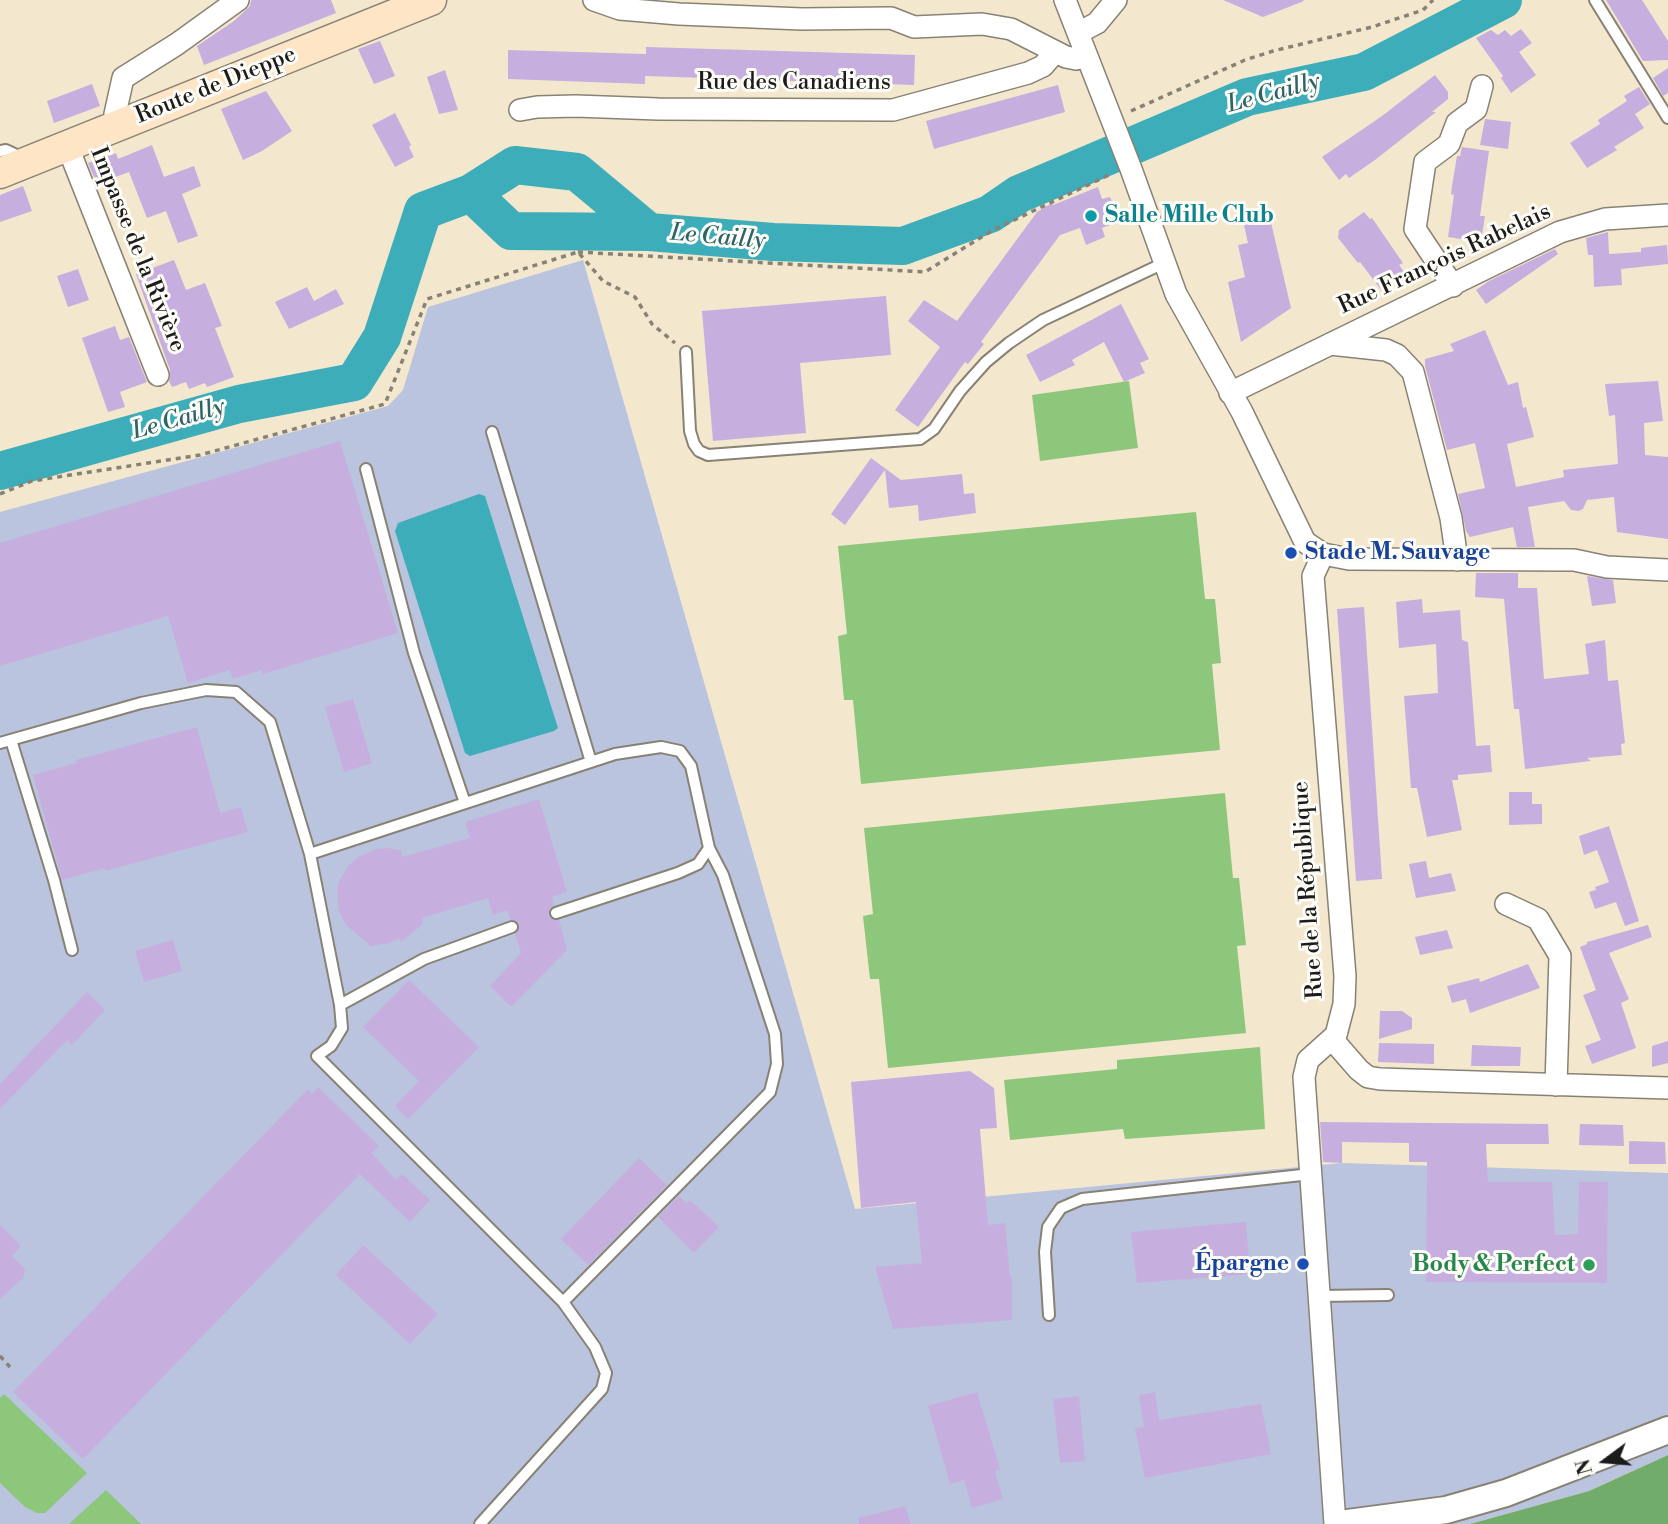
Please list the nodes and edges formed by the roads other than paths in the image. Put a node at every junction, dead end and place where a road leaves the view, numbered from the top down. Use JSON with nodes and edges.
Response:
{"nodes":[{"id":1,"x":238,"y":0,"type":"edge"},
{"id":2,"x":431,"y":0,"type":"edge"},
{"id":3,"x":594,"y":0,"type":"edge"},
{"id":4,"x":1065,"y":0,"type":"edge"},
{"id":5,"x":1116,"y":0,"type":"edge"},
{"id":6,"x":1595,"y":0,"type":"edge"},
{"id":7,"x":1078,"y":33,"type":"junction"},
{"id":8,"x":1055,"y":52,"type":"junction"},
{"id":9,"x":1086,"y":55,"type":"junction"},
{"id":10,"x":1482,"y":86,"type":"dead end"},
{"id":11,"x":520,"y":110,"type":"dead end"},
{"id":12,"x":1668,"y":118,"type":"edge"},
{"id":13,"x":118,"y":126,"type":"junction"},
{"id":14,"x":67,"y":145,"type":"junction"},
{"id":15,"x":0,"y":150,"type":"edge"},
{"id":16,"x":29,"y":161,"type":"junction"},
{"id":17,"x":0,"y":173,"type":"edge"},
{"id":18,"x":1668,"y":215,"type":"edge"},
{"id":19,"x":1164,"y":263,"type":"junction"},
{"id":20,"x":1453,"y":286,"type":"junction"},
{"id":21,"x":1329,"y":344,"type":"junction"},
{"id":22,"x":687,"y":352,"type":"road end"},
{"id":23,"x":158,"y":375,"type":"dead end"},
{"id":24,"x":1230,"y":393,"type":"junction"},
{"id":25,"x":492,"y":432,"type":"dead end"},
{"id":26,"x":366,"y":469,"type":"dead end"},
{"id":27,"x":1323,"y":554,"type":"junction"},
{"id":28,"x":1457,"y":560,"type":"junction"},
{"id":29,"x":1668,"y":569,"type":"edge"},
{"id":30,"x":6,"y":742,"type":"edge"},
{"id":31,"x":591,"y":762,"type":"junction"},
{"id":32,"x":465,"y":803,"type":"junction"},
{"id":33,"x":709,"y":848,"type":"junction"},
{"id":34,"x":310,"y":854,"type":"junction"},
{"id":35,"x":1506,"y":904,"type":"dead end"},
{"id":36,"x":556,"y":913,"type":"dead end"},
{"id":37,"x":513,"y":927,"type":"dead end"},
{"id":38,"x":72,"y":950,"type":"dead end"},
{"id":39,"x":340,"y":1005,"type":"junction"},
{"id":40,"x":1332,"y":1039,"type":"junction"},
{"id":41,"x":1556,"y":1085,"type":"junction"},
{"id":42,"x":1668,"y":1088,"type":"edge"},
{"id":43,"x":1311,"y":1174,"type":"junction"},
{"id":44,"x":1388,"y":1295,"type":"dead end"},
{"id":45,"x":1319,"y":1296,"type":"junction"},
{"id":46,"x":563,"y":1302,"type":"junction"},
{"id":47,"x":1049,"y":1315,"type":"dead end"},
{"id":48,"x":1668,"y":1430,"type":"edge"},
{"id":49,"x":480,"y":1524,"type":"edge"},
{"id":50,"x":1337,"y":1524,"type":"edge"}],
"edges":[{"from":1,"to":13,"type":"street"},
{"from":2,"to":13,"type":"main road","name":"Route de Dieppe"},
{"from":3,"to":8,"type":"street"},
{"from":4,"to":7,"type":"street"},
{"from":5,"to":7,"type":"street"},
{"from":6,"to":12,"type":"lane"},
{"from":7,"to":9,"type":"street"},
{"from":8,"to":9,"type":"street"},
{"from":8,"to":11,"type":"street","name":"Rue des Canadiens"},
{"from":9,"to":19,"type":"street"},
{"from":10,"to":20,"type":"street"},
{"from":13,"to":14,"type":"main road","name":"Route de Dieppe"},
{"from":14,"to":16,"type":"main road","name":"Route de Dieppe"},
{"from":14,"to":23,"type":"street","name":"Impasse de la Rivière"},
{"from":15,"to":16,"type":"lane"},
{"from":16,"to":17,"type":"main road","name":"Route de Dieppe"},
{"from":18,"to":20,"type":"street","name":"Rue François Rabelais"},
{"from":19,"to":22,"type":"lane"},
{"from":19,"to":24,"type":"street"},
{"from":20,"to":21,"type":"street","name":"Rue François Rabelais"},
{"from":21,"to":24,"type":"street","name":"Rue François Rabelais"},
{"from":21,"to":28,"type":"street"},
{"from":24,"to":27,"type":"street"},
{"from":25,"to":31,"type":"lane"},
{"from":26,"to":32,"type":"lane"},
{"from":27,"to":28,"type":"street"},
{"from":27,"to":40,"type":"street","name":"Rue de la République"},
{"from":28,"to":29,"type":"street"},
{"from":30,"to":34,"type":"lane"},
{"from":30,"to":38,"type":"lane"},
{"from":31,"to":32,"type":"lane"},
{"from":31,"to":33,"type":"lane"},
{"from":32,"to":34,"type":"lane"},
{"from":33,"to":36,"type":"lane"},
{"from":33,"to":46,"type":"lane"},
{"from":34,"to":39,"type":"lane"},
{"from":35,"to":41,"type":"street"},
{"from":37,"to":39,"type":"lane"},
{"from":39,"to":46,"type":"lane"},
{"from":40,"to":41,"type":"street"},
{"from":40,"to":43,"type":"street"},
{"from":41,"to":42,"type":"street"},
{"from":43,"to":45,"type":"street"},
{"from":43,"to":47,"type":"lane"},
{"from":44,"to":45,"type":"lane"},
{"from":45,"to":50,"type":"street"},
{"from":46,"to":49,"type":"lane"},
{"from":48,"to":50,"type":"street"}]}
